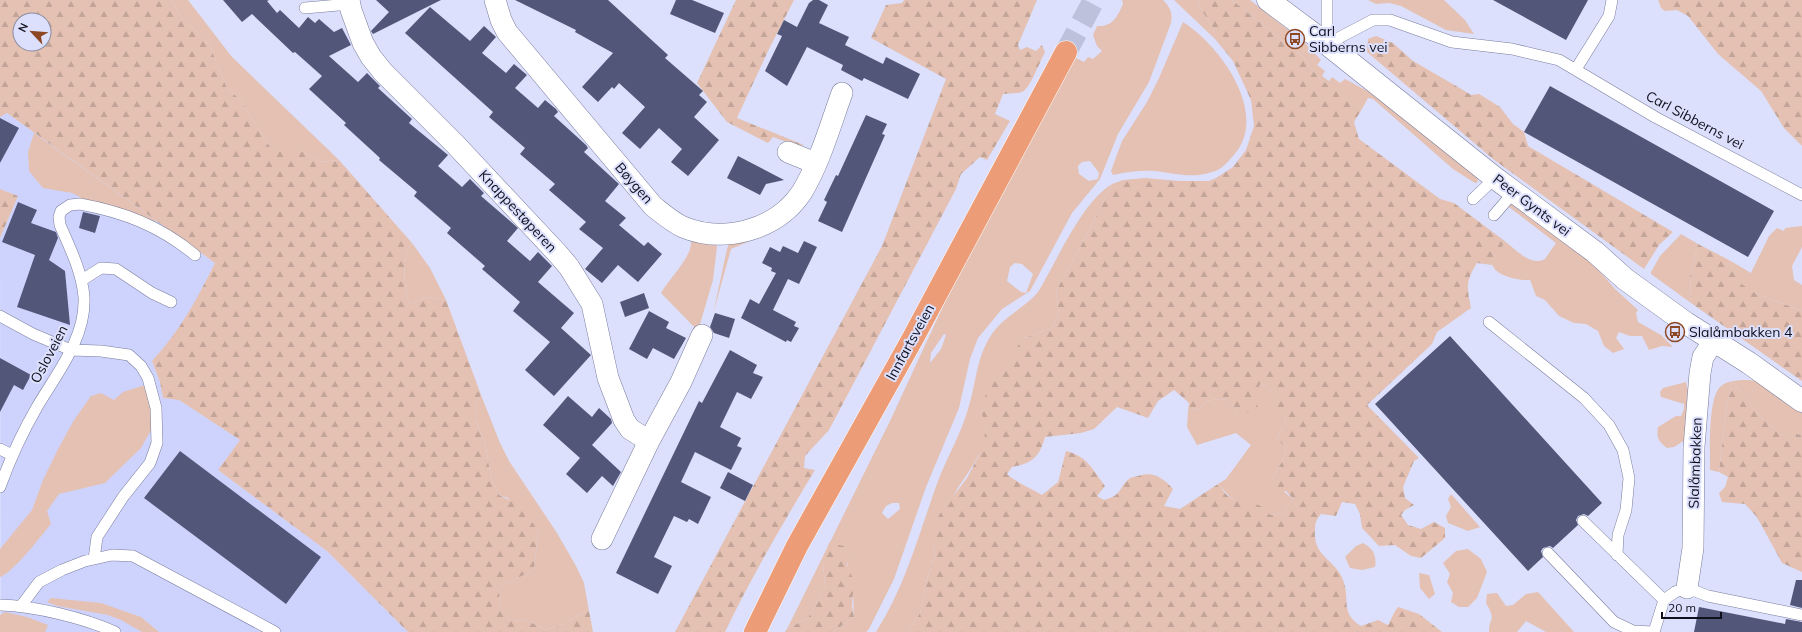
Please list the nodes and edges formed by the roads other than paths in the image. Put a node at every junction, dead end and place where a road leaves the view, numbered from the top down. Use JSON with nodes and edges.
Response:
{"nodes":[{"id":1,"x":495,"y":0,"type":"edge"},
{"id":2,"x":1268,"y":0,"type":"edge"},
{"id":3,"x":1326,"y":0,"type":"edge"},
{"id":4,"x":1612,"y":0,"type":"edge"},
{"id":5,"x":349,"y":2,"type":"edge"},
{"id":6,"x":305,"y":8,"type":"dead end"},
{"id":7,"x":1326,"y":44,"type":"junction"},
{"id":8,"x":1066,"y":52,"type":"tunnel mouth"},
{"id":9,"x":1576,"y":69,"type":"junction"},
{"id":10,"x":842,"y":93,"type":"dead end"},
{"id":11,"x":788,"y":152,"type":"dead end"},
{"id":12,"x":815,"y":164,"type":"junction"},
{"id":13,"x":1495,"y":178,"type":"junction"},
{"id":14,"x":1514,"y":192,"type":"junction"},
{"id":15,"x":1802,"y":195,"type":"edge"},
{"id":16,"x":1473,"y":199,"type":"dead end"},
{"id":17,"x":1494,"y":215,"type":"dead end"},
{"id":18,"x":195,"y":255,"type":"dead end"},
{"id":19,"x":82,"y":280,"type":"junction"},
{"id":20,"x":171,"y":302,"type":"dead end"},
{"id":21,"x":0,"y":316,"type":"edge"},
{"id":22,"x":1488,"y":322,"type":"dead end"},
{"id":23,"x":702,"y":335,"type":"dead end"},
{"id":24,"x":1714,"y":341,"type":"junction"},
{"id":25,"x":71,"y":350,"type":"junction"},
{"id":26,"x":1802,"y":401,"type":"edge"},
{"id":27,"x":649,"y":441,"type":"junction"},
{"id":28,"x":0,"y":449,"type":"edge"},
{"id":29,"x":12,"y":455,"type":"junction"},
{"id":30,"x":0,"y":487,"type":"edge"},
{"id":31,"x":1583,"y":521,"type":"dead end"},
{"id":32,"x":602,"y":538,"type":"dead end"},
{"id":33,"x":1548,"y":554,"type":"dead end"},
{"id":34,"x":1617,"y":555,"type":"junction"},
{"id":35,"x":94,"y":559,"type":"junction"},
{"id":36,"x":1687,"y":588,"type":"junction"},
{"id":37,"x":1664,"y":600,"type":"junction"},
{"id":38,"x":0,"y":605,"type":"edge"},
{"id":39,"x":21,"y":606,"type":"junction"},
{"id":40,"x":1802,"y":615,"type":"edge"},
{"id":41,"x":763,"y":622,"type":"edge"},
{"id":42,"x":115,"y":632,"type":"edge"},
{"id":43,"x":275,"y":632,"type":"edge"},
{"id":44,"x":755,"y":632,"type":"edge"},
{"id":45,"x":1653,"y":632,"type":"edge"}],
"edges":[{"from":1,"to":12,"type":"street","name":"Bøygen"},
{"from":2,"to":7,"type":"street","name":"Peer Gynts vei"},
{"from":3,"to":7,"type":"lane"},
{"from":4,"to":9,"type":"lane"},
{"from":5,"to":6,"type":"lane"},
{"from":5,"to":27,"type":"street","name":"Knappestøperen"},
{"from":7,"to":9,"type":"lane","name":"Carl Sibberns vei"},
{"from":7,"to":13,"type":"street","name":"Peer Gynts vei"},
{"from":8,"to":41,"type":"highway","name":"Innfartsveien"},
{"from":9,"to":15,"type":"lane","name":"Carl Sibberns vei"},
{"from":10,"to":12,"type":"street","name":"Bøygen"},
{"from":11,"to":12,"type":"street"},
{"from":13,"to":14,"type":"street","name":"Peer Gynts vei"},
{"from":13,"to":16,"type":"lane"},
{"from":14,"to":17,"type":"lane"},
{"from":14,"to":24,"type":"street","name":"Peer Gynts vei"},
{"from":18,"to":19,"type":"lane","name":"Osloveien"},
{"from":19,"to":20,"type":"lane"},
{"from":19,"to":25,"type":"lane","name":"Osloveien"},
{"from":21,"to":25,"type":"lane"},
{"from":22,"to":34,"type":"lane"},
{"from":23,"to":27,"type":"street"},
{"from":24,"to":26,"type":"street","name":"Peer Gynts vei"},
{"from":24,"to":36,"type":"street","name":"Slalåmbakken"},
{"from":25,"to":29,"type":"lane","name":"Osloveien"},
{"from":25,"to":35,"type":"lane"},
{"from":27,"to":32,"type":"street"},
{"from":28,"to":29,"type":"lane"},
{"from":29,"to":30,"type":"lane","name":"Osloveien"},
{"from":31,"to":34,"type":"lane"},
{"from":33,"to":45,"type":"lane"},
{"from":34,"to":37,"type":"lane"},
{"from":35,"to":39,"type":"lane"},
{"from":35,"to":43,"type":"lane"},
{"from":36,"to":37,"type":"lane"},
{"from":36,"to":40,"type":"lane"},
{"from":37,"to":45,"type":"lane"},
{"from":38,"to":39,"type":"lane"},
{"from":39,"to":42,"type":"lane"},
{"from":41,"to":44,"type":"highway","name":"Innfartsveien"}]}
